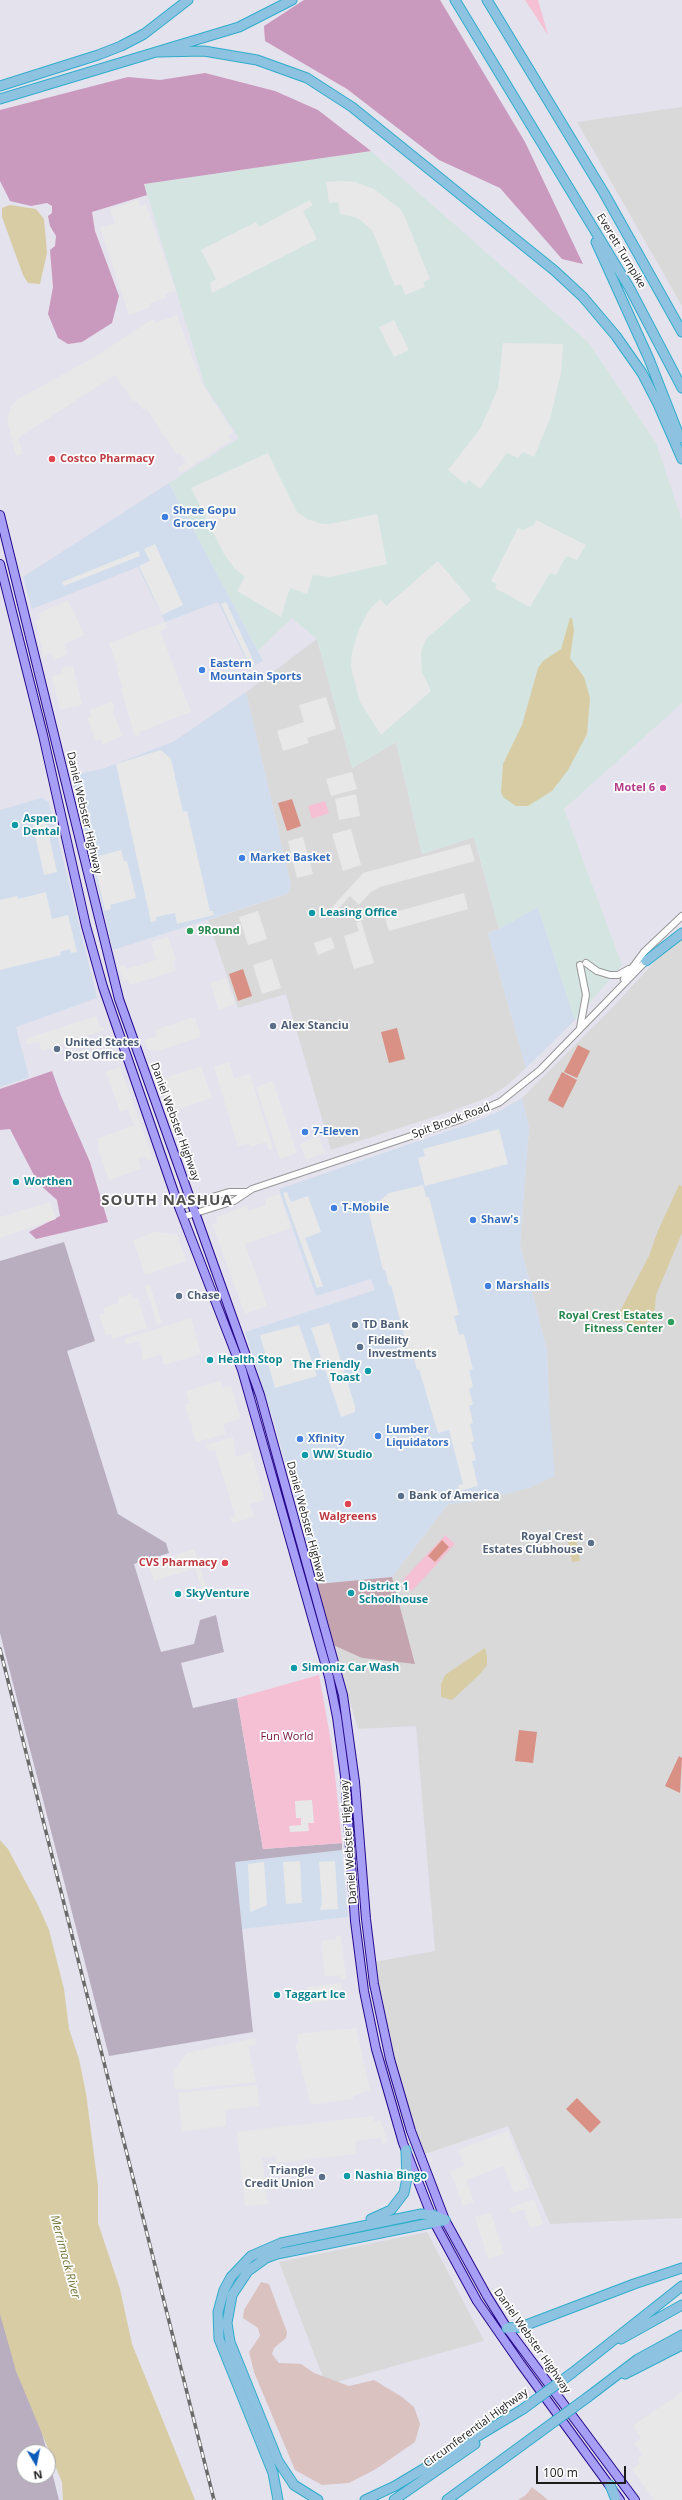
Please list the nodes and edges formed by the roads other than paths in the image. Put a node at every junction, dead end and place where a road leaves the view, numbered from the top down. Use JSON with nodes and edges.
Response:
{"nodes":[{"id":1,"x":188,"y":0,"type":"edge"},
{"id":2,"x":292,"y":0,"type":"edge"},
{"id":3,"x":455,"y":0,"type":"edge"},
{"id":4,"x":487,"y":0,"type":"edge"},
{"id":5,"x":159,"y":52,"type":"junction"},
{"id":6,"x":0,"y":86,"type":"edge"},
{"id":7,"x":0,"y":99,"type":"edge"},
{"id":8,"x":580,"y":208,"type":"junction"},
{"id":9,"x":682,"y":331,"type":"edge"},
{"id":10,"x":682,"y":388,"type":"edge"},
{"id":11,"x":682,"y":445,"type":"edge"},
{"id":12,"x":682,"y":459,"type":"edge"},
{"id":13,"x":0,"y":515,"type":"edge"},
{"id":14,"x":0,"y":564,"type":"edge"},
{"id":15,"x":682,"y":916,"type":"edge"},
{"id":16,"x":682,"y":928,"type":"edge"},
{"id":17,"x":682,"y":932,"type":"edge"},
{"id":18,"x":646,"y":961,"type":"junction"},
{"id":19,"x":632,"y":967,"type":"junction"},
{"id":20,"x":618,"y":989,"type":"junction"},
{"id":21,"x":580,"y":1030,"type":"junction"},
{"id":22,"x":246,"y":1192,"type":"junction"},
{"id":23,"x":192,"y":1203,"type":"junction"},
{"id":24,"x":180,"y":1207,"type":"junction"},
{"id":25,"x":196,"y":1213,"type":"junction"},
{"id":26,"x":183,"y":1217,"type":"junction"},
{"id":27,"x":406,"y":2150,"type":"junction"},
{"id":28,"x":432,"y":2218,"type":"junction"},
{"id":29,"x":445,"y":2220,"type":"junction"},
{"id":30,"x":281,"y":2243,"type":"junction"},
{"id":31,"x":682,"y":2268,"type":"edge"},
{"id":32,"x":680,"y":2288,"type":"edge"},
{"id":33,"x":682,"y":2305,"type":"edge"},
{"id":34,"x":507,"y":2328,"type":"junction"},
{"id":35,"x":682,"y":2335,"type":"edge"},
{"id":36,"x":682,"y":2345,"type":"edge"},
{"id":37,"x":572,"y":2373,"type":"junction"},
{"id":38,"x":588,"y":2397,"type":"junction"},
{"id":39,"x":523,"y":2409,"type":"junction"},
{"id":40,"x":610,"y":2485,"type":"junction"},
{"id":41,"x":278,"y":2500,"type":"edge"},
{"id":42,"x":318,"y":2500,"type":"edge"},
{"id":43,"x":365,"y":2500,"type":"edge"},
{"id":44,"x":394,"y":2500,"type":"edge"},
{"id":45,"x":448,"y":2500,"type":"edge"},
{"id":46,"x":616,"y":2500,"type":"edge"},
{"id":47,"x":620,"y":2500,"type":"edge"},
{"id":48,"x":635,"y":2500,"type":"edge"}],
"edges":[{"from":1,"to":6,"type":"highway"},
{"from":2,"to":5,"type":"highway"},
{"from":3,"to":8,"type":"highway","name":"Everett Turnpike"},
{"from":4,"to":9,"type":"highway","name":"Everett Turnpike"},
{"from":5,"to":7,"type":"highway"},
{"from":5,"to":12,"type":"highway"},
{"from":8,"to":10,"type":"highway","name":"Everett Turnpike"},
{"from":8,"to":11,"type":"highway"},
{"from":13,"to":23,"type":"main road","name":"Daniel Webster Highway"},
{"from":14,"to":24,"type":"main road","name":"Daniel Webster Highway"},
{"from":15,"to":19,"type":"street","name":"Spit Brook Road"},
{"from":16,"to":18,"type":"street","name":"Spit Brook Road"},
{"from":17,"to":18,"type":"highway"},
{"from":18,"to":20,"type":"street","name":"Spit Brook Road"},
{"from":19,"to":20,"type":"street","name":"Spit Brook Road"},
{"from":19,"to":21,"type":"street"},
{"from":20,"to":21,"type":"street","name":"Spit Brook Road"},
{"from":21,"to":22,"type":"street","name":"Spit Brook Road"},
{"from":22,"to":23,"type":"street","name":"Spit Brook Road"},
{"from":22,"to":25,"type":"street","name":"Spit Brook Road"},
{"from":23,"to":24,"type":"street","name":"Spit Brook Road"},
{"from":23,"to":25,"type":"main road","name":"Daniel Webster Highway"},
{"from":24,"to":26,"type":"main road","name":"Daniel Webster Highway"},
{"from":25,"to":26,"type":"street","name":"Spit Brook Road"},
{"from":25,"to":29,"type":"main road","name":"Daniel Webster Highway"},
{"from":26,"to":27,"type":"main road","name":"Daniel Webster Highway"},
{"from":27,"to":28,"type":"main road","name":"Daniel Webster Highway"},
{"from":27,"to":30,"type":"highway"},
{"from":28,"to":29,"type":"highway"},
{"from":28,"to":30,"type":"highway"},
{"from":28,"to":40,"type":"main road","name":"Daniel Webster Highway"},
{"from":28,"to":42,"type":"highway"},
{"from":29,"to":34,"type":"main road","name":"Daniel Webster Highway"},
{"from":30,"to":41,"type":"highway"},
{"from":31,"to":34,"type":"highway"},
{"from":32,"to":37,"type":"highway"},
{"from":33,"to":37,"type":"highway"},
{"from":34,"to":48,"type":"main road","name":"Daniel Webster Highway"},
{"from":35,"to":38,"type":"highway"},
{"from":36,"to":38,"type":"highway"},
{"from":37,"to":39,"type":"highway","name":"Circumferential Highway","bridge":true},
{"from":38,"to":45,"type":"highway","bridge":true},
{"from":39,"to":43,"type":"highway"},
{"from":39,"to":44,"type":"highway","name":"Circumferential Highway"},
{"from":40,"to":46,"type":"highway"},
{"from":40,"to":47,"type":"main road","name":"Daniel Webster Highway"}]}
